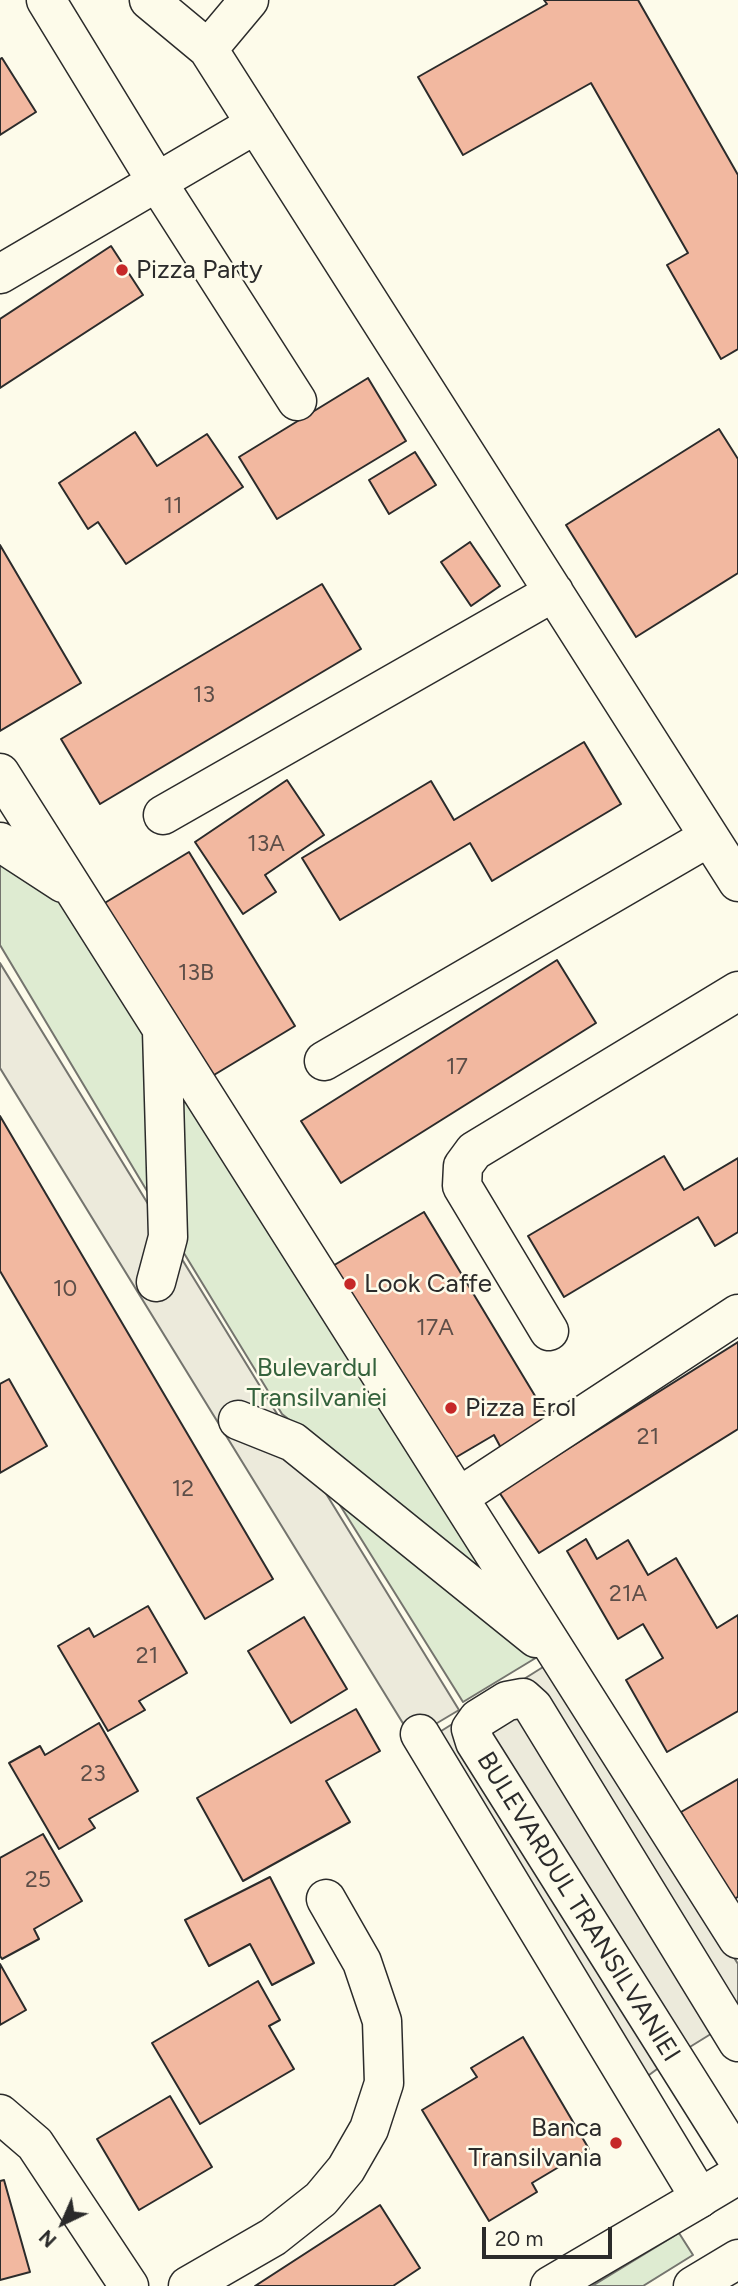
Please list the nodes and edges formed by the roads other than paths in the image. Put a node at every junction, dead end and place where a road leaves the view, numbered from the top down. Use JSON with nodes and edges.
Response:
{"nodes":[{"id":1,"x":46,"y":0,"type":"edge"},
{"id":2,"x":149,"y":0,"type":"edge"},
{"id":3,"x":249,"y":0,"type":"edge"},
{"id":4,"x":208,"y":49,"type":"junction"},
{"id":5,"x":256,"y":124,"type":"junction"},
{"id":6,"x":158,"y":181,"type":"junction"},
{"id":7,"x":0,"y":274,"type":"edge"},
{"id":8,"x":297,"y":401,"type":"dead end"},
{"id":9,"x":554,"y":592,"type":"junction"},
{"id":10,"x":0,"y":773,"type":"edge"},
{"id":11,"x":163,"y":815,"type":"dead end"},
{"id":12,"x":709,"y":837,"type":"junction"},
{"id":13,"x":0,"y":842,"type":"edge"},
{"id":14,"x":738,"y":882,"type":"edge"},
{"id":15,"x":74,"y":890,"type":"junction"},
{"id":16,"x":738,"y":991,"type":"edge"},
{"id":17,"x":162,"y":1029,"type":"junction"},
{"id":18,"x":324,"y":1061,"type":"dead end"},
{"id":19,"x":156,"y":1282,"type":"dead end"},
{"id":20,"x":738,"y":1314,"type":"edge"},
{"id":21,"x":549,"y":1331,"type":"dead end"},
{"id":22,"x":237,"y":1420,"type":"dead end"},
{"id":23,"x":459,"y":1497,"type":"junction"},
{"id":24,"x":560,"y":1658,"type":"junction"},
{"id":25,"x":419,"y":1734,"type":"dead end"},
{"id":26,"x":326,"y":1899,"type":"dead end"},
{"id":27,"x":738,"y":1939,"type":"edge"},
{"id":28,"x":738,"y":2042,"type":"edge"},
{"id":29,"x":0,"y":2114,"type":"edge"},
{"id":30,"x":738,"y":2160,"type":"edge"},
{"id":31,"x":738,"y":2175,"type":"edge"},
{"id":32,"x":698,"y":2199,"type":"junction"},
{"id":33,"x":738,"y":2259,"type":"edge"},
{"id":34,"x":130,"y":2286,"type":"edge"},
{"id":35,"x":188,"y":2286,"type":"edge"},
{"id":36,"x":550,"y":2286,"type":"edge"},
{"id":37,"x":693,"y":2286,"type":"edge"}],
"edges":[{"from":1,"to":6,"type":"street"},
{"from":2,"to":4,"type":"street"},
{"from":3,"to":4,"type":"street"},
{"from":4,"to":5,"type":"street"},
{"from":5,"to":6,"type":"street"},
{"from":5,"to":9,"type":"street"},
{"from":6,"to":7,"type":"street"},
{"from":6,"to":8,"type":"street"},
{"from":9,"to":11,"type":"street"},
{"from":9,"to":12,"type":"street"},
{"from":10,"to":15,"type":"street"},
{"from":12,"to":14,"type":"street"},
{"from":12,"to":18,"type":"street"},
{"from":13,"to":15,"type":"street"},
{"from":15,"to":17,"type":"street"},
{"from":16,"to":21,"type":"street"},
{"from":17,"to":19,"type":"street"},
{"from":17,"to":23,"type":"street"},
{"from":20,"to":23,"type":"street"},
{"from":22,"to":24,"type":"street"},
{"from":23,"to":24,"type":"street"},
{"from":24,"to":27,"type":"street"},
{"from":25,"to":32,"type":"street","name":"BULEVARDUL TRANSILVANIEI"},
{"from":26,"to":35,"type":"street"},
{"from":28,"to":30,"type":"street","name":"BULEVARDUL TRANSILVANIEI"},
{"from":29,"to":34,"type":"street"},
{"from":31,"to":32,"type":"street"},
{"from":32,"to":36,"type":"street"},
{"from":33,"to":37,"type":"street"}]}
